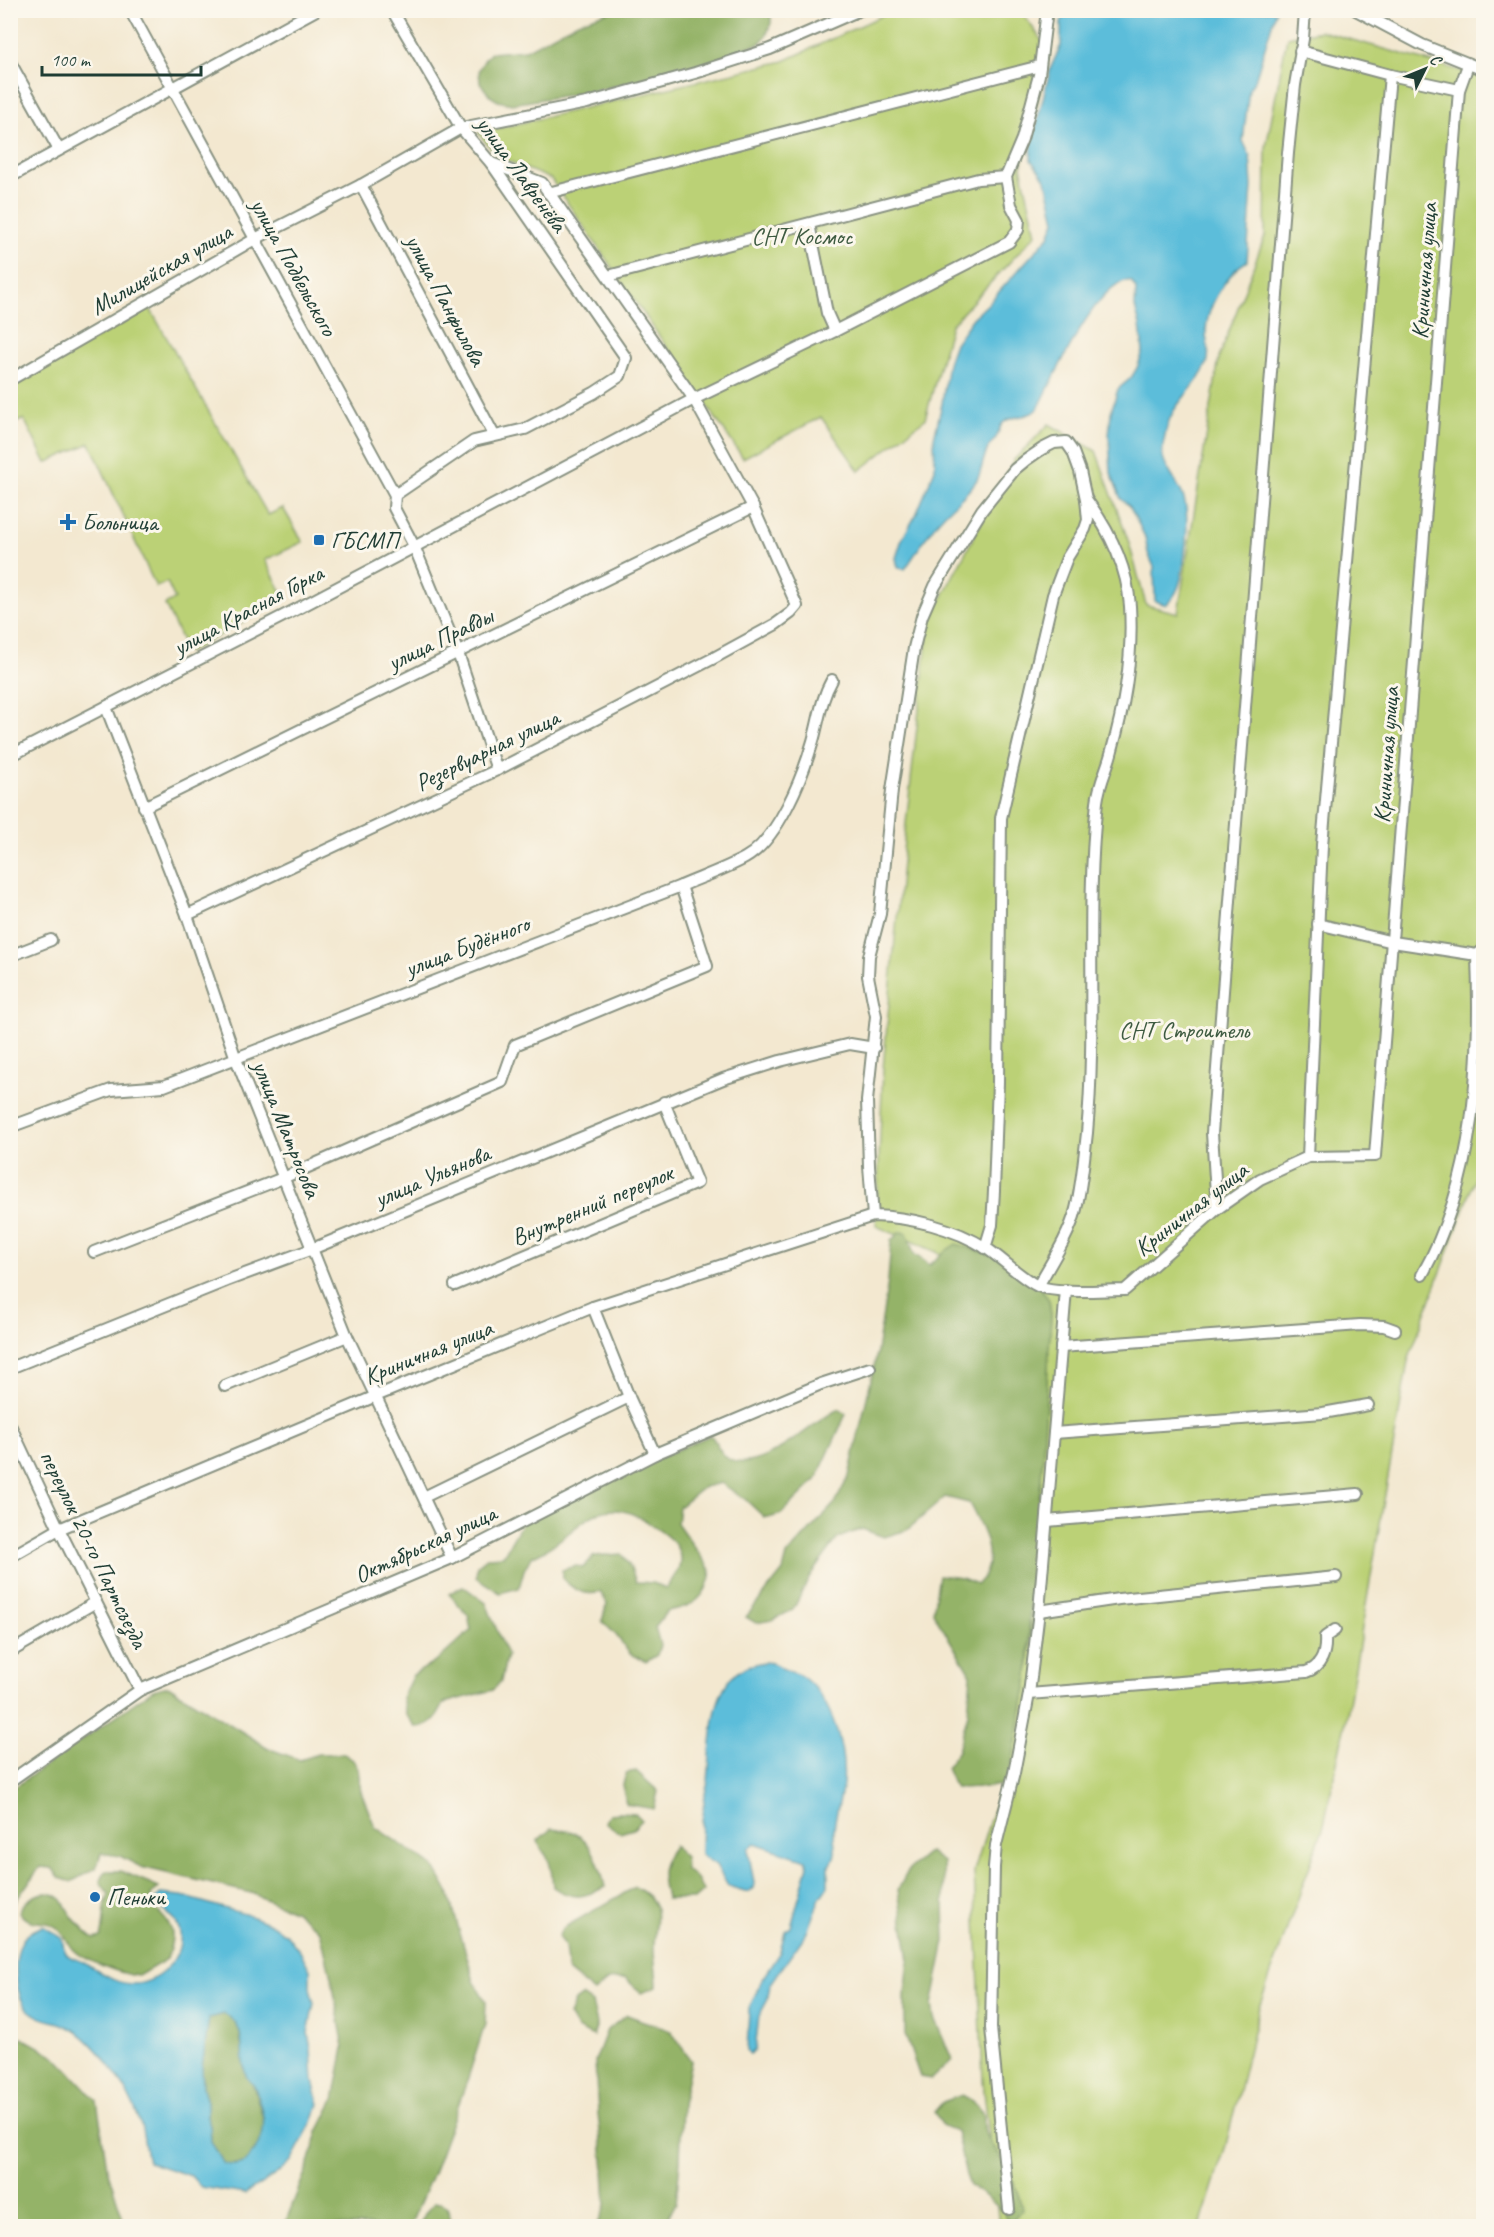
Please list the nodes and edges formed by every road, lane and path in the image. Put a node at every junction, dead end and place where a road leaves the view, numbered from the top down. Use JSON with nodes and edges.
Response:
{"nodes":[{"id":1,"x":130,"y":10,"type":"edge"},
{"id":2,"x":316,"y":10,"type":"edge"},
{"id":3,"x":392,"y":10,"type":"edge"},
{"id":4,"x":860,"y":10,"type":"edge"},
{"id":5,"x":1047,"y":10,"type":"edge"},
{"id":6,"x":1305,"y":10,"type":"edge"},
{"id":7,"x":1356,"y":10,"type":"edge"},
{"id":8,"x":1300,"y":51,"type":"junction"},
{"id":9,"x":10,"y":62,"type":"edge"},
{"id":10,"x":1468,"y":65,"type":"junction"},
{"id":11,"x":1040,"y":66,"type":"junction"},
{"id":12,"x":1484,"y":70,"type":"edge"},
{"id":13,"x":1390,"y":75,"type":"junction"},
{"id":14,"x":172,"y":87,"type":"junction"},
{"id":15,"x":1459,"y":90,"type":"junction"},
{"id":16,"x":461,"y":128,"type":"junction"},
{"id":17,"x":59,"y":150,"type":"junction"},
{"id":18,"x":491,"y":163,"type":"junction"},
{"id":19,"x":10,"y":177,"type":"edge"},
{"id":20,"x":1006,"y":177,"type":"junction"},
{"id":21,"x":361,"y":185,"type":"junction"},
{"id":22,"x":548,"y":193,"type":"junction"},
{"id":23,"x":809,"y":224,"type":"junction"},
{"id":24,"x":255,"y":239,"type":"junction"},
{"id":25,"x":608,"y":276,"type":"junction"},
{"id":26,"x":835,"y":331,"type":"junction"},
{"id":27,"x":10,"y":380,"type":"edge"},
{"id":28,"x":694,"y":399,"type":"junction"},
{"id":29,"x":494,"y":435,"type":"junction"},
{"id":30,"x":395,"y":495,"type":"junction"},
{"id":31,"x":1086,"y":499,"type":"junction"},
{"id":32,"x":753,"y":507,"type":"junction"},
{"id":33,"x":414,"y":546,"type":"junction"},
{"id":34,"x":458,"y":653,"type":"junction"},
{"id":35,"x":832,"y":680,"type":"dead end"},
{"id":36,"x":106,"y":707,"type":"junction"},
{"id":37,"x":10,"y":756,"type":"edge"},
{"id":38,"x":497,"y":770,"type":"junction"},
{"id":39,"x":144,"y":807,"type":"junction"},
{"id":40,"x":681,"y":886,"type":"junction"},
{"id":41,"x":187,"y":915,"type":"junction"},
{"id":42,"x":1318,"y":924,"type":"junction"},
{"id":43,"x":51,"y":940,"type":"dead end"},
{"id":44,"x":1393,"y":942,"type":"junction"},
{"id":45,"x":1480,"y":952,"type":"edge"},
{"id":46,"x":10,"y":956,"type":"edge"},
{"id":47,"x":874,"y":1048,"type":"junction"},
{"id":48,"x":236,"y":1059,"type":"junction"},
{"id":49,"x":664,"y":1102,"type":"junction"},
{"id":50,"x":10,"y":1127,"type":"edge"},
{"id":51,"x":1308,"y":1157,"type":"junction"},
{"id":52,"x":283,"y":1178,"type":"junction"},
{"id":53,"x":1217,"y":1209,"type":"junction"},
{"id":54,"x":873,"y":1216,"type":"junction"},
{"id":55,"x":985,"y":1248,"type":"junction"},
{"id":56,"x":312,"y":1249,"type":"junction"},
{"id":57,"x":94,"y":1252,"type":"dead end"},
{"id":58,"x":1422,"y":1275,"type":"dead end"},
{"id":59,"x":455,"y":1285,"type":"dead end"},
{"id":60,"x":1038,"y":1286,"type":"junction"},
{"id":61,"x":1066,"y":1290,"type":"junction"},
{"id":62,"x":593,"y":1307,"type":"junction"},
{"id":63,"x":1395,"y":1330,"type":"dead end"},
{"id":64,"x":347,"y":1336,"type":"junction"},
{"id":65,"x":1061,"y":1347,"type":"junction"},
{"id":66,"x":10,"y":1368,"type":"edge"},
{"id":67,"x":870,"y":1368,"type":"dead end"},
{"id":68,"x":225,"y":1386,"type":"dead end"},
{"id":69,"x":376,"y":1396,"type":"junction"},
{"id":70,"x":629,"y":1397,"type":"junction"},
{"id":71,"x":1368,"y":1405,"type":"dead end"},
{"id":72,"x":10,"y":1425,"type":"edge"},
{"id":73,"x":1054,"y":1433,"type":"junction"},
{"id":74,"x":655,"y":1454,"type":"junction"},
{"id":75,"x":1358,"y":1494,"type":"dead end"},
{"id":76,"x":424,"y":1497,"type":"junction"},
{"id":77,"x":1047,"y":1521,"type":"junction"},
{"id":78,"x":59,"y":1529,"type":"junction"},
{"id":79,"x":10,"y":1557,"type":"edge"},
{"id":80,"x":452,"y":1558,"type":"junction"},
{"id":81,"x":1336,"y":1577,"type":"dead end"},
{"id":82,"x":96,"y":1602,"type":"junction"},
{"id":83,"x":1039,"y":1611,"type":"junction"},
{"id":84,"x":1335,"y":1630,"type":"dead end"},
{"id":85,"x":10,"y":1652,"type":"edge"},
{"id":86,"x":140,"y":1690,"type":"junction"},
{"id":87,"x":1029,"y":1694,"type":"junction"},
{"id":88,"x":10,"y":1781,"type":"edge"},
{"id":89,"x":1009,"y":2209,"type":"dead end"}],
"edges":[{"from":1,"to":14,"type":"street","name":"улица Подбельского"},
{"from":2,"to":14,"type":"street"},
{"from":3,"to":16,"type":"street","name":"улица Лавренёва"},
{"from":4,"to":16,"type":"street","name":"Милицейская улица"},
{"from":5,"to":11,"type":"street"},
{"from":6,"to":8,"type":"street"},
{"from":7,"to":10,"type":"street"},
{"from":8,"to":13,"type":"street"},
{"from":8,"to":53,"type":"street"},
{"from":9,"to":17,"type":"street"},
{"from":10,"to":12,"type":"street"},
{"from":10,"to":15,"type":"street","name":"Криничная улица"},
{"from":11,"to":20,"type":"street"},
{"from":11,"to":22,"type":"street"},
{"from":13,"to":15,"type":"street"},
{"from":13,"to":42,"type":"street"},
{"from":14,"to":17,"type":"street"},
{"from":14,"to":24,"type":"street","name":"улица Подбельского"},
{"from":15,"to":44,"type":"street","name":"Криничная улица"},
{"from":16,"to":18,"type":"street","name":"улица Лавренёва"},
{"from":16,"to":21,"type":"street","name":"Милицейская улица"},
{"from":17,"to":19,"type":"street"},
{"from":18,"to":22,"type":"street"},
{"from":18,"to":29,"type":"street","name":"улица Лавренёва"},
{"from":20,"to":23,"type":"street"},
{"from":20,"to":26,"type":"street","name":"улица Красная Горка"},
{"from":21,"to":24,"type":"street","name":"Милицейская улица"},
{"from":21,"to":29,"type":"street","name":"улица Панфилова"},
{"from":22,"to":25,"type":"street"},
{"from":23,"to":25,"type":"street"},
{"from":23,"to":26,"type":"street"},
{"from":24,"to":27,"type":"street","name":"Милицейская улица"},
{"from":24,"to":30,"type":"street","name":"улица Подбельского"},
{"from":25,"to":28,"type":"street"},
{"from":26,"to":28,"type":"street","name":"улица Красная Горка"},
{"from":28,"to":32,"type":"street"},
{"from":28,"to":33,"type":"street","name":"улица Красная Горка"},
{"from":29,"to":30,"type":"street"},
{"from":30,"to":33,"type":"street","name":"улица Подбельского"},
{"from":31,"to":47,"type":"street"},
{"from":31,"to":55,"type":"street"},
{"from":31,"to":60,"type":"street"},
{"from":32,"to":34,"type":"street","name":"улица Правды"},
{"from":32,"to":38,"type":"street","name":"Резервуарная улица"},
{"from":33,"to":34,"type":"street","name":"улица Подбельского"},
{"from":33,"to":36,"type":"street","name":"улица Красная Горка"},
{"from":34,"to":38,"type":"street","name":"улица Подбельского"},
{"from":34,"to":39,"type":"street","name":"улица Правды"},
{"from":35,"to":40,"type":"street","name":"улица Будённого"},
{"from":36,"to":37,"type":"street","name":"улица Красная Горка"},
{"from":36,"to":39,"type":"street","name":"улица Матросова"},
{"from":38,"to":41,"type":"street","name":"Резервуарная улица"},
{"from":39,"to":41,"type":"street","name":"улица Матросова"},
{"from":40,"to":48,"type":"street","name":"улица Будённого"},
{"from":40,"to":52,"type":"street"},
{"from":41,"to":48,"type":"street","name":"улица Матросова"},
{"from":42,"to":44,"type":"street"},
{"from":42,"to":51,"type":"street"},
{"from":43,"to":46,"type":"street"},
{"from":44,"to":45,"type":"street"},
{"from":44,"to":51,"type":"street","name":"Криничная улица"},
{"from":45,"to":58,"type":"street"},
{"from":47,"to":49,"type":"street","name":"улица Ульянова"},
{"from":47,"to":54,"type":"street"},
{"from":48,"to":50,"type":"street","name":"улица Будённого"},
{"from":48,"to":52,"type":"street","name":"улица Матросова"},
{"from":49,"to":56,"type":"street","name":"улица Ульянова"},
{"from":49,"to":59,"type":"street","name":"Внутренний переулок"},
{"from":51,"to":53,"type":"street","name":"Криничная улица"},
{"from":52,"to":56,"type":"street","name":"улица Матросова"},
{"from":52,"to":57,"type":"street"},
{"from":53,"to":61,"type":"street","name":"Криничная улица"},
{"from":54,"to":55,"type":"street"},
{"from":54,"to":62,"type":"street","name":"Криничная улица"},
{"from":55,"to":60,"type":"street"},
{"from":56,"to":64,"type":"street","name":"улица Матросова"},
{"from":56,"to":66,"type":"street","name":"улица Ульянова"},
{"from":60,"to":61,"type":"street"},
{"from":61,"to":65,"type":"street"},
{"from":62,"to":69,"type":"street","name":"Криничная улица"},
{"from":62,"to":70,"type":"street"},
{"from":63,"to":65,"type":"street"},
{"from":64,"to":68,"type":"street"},
{"from":64,"to":69,"type":"street","name":"улица Матросова"},
{"from":65,"to":73,"type":"street"},
{"from":67,"to":74,"type":"street","name":"Октябрьская улица"},
{"from":69,"to":76,"type":"street","name":"улица Матросова"},
{"from":69,"to":78,"type":"street","name":"Криничная улица"},
{"from":70,"to":74,"type":"street"},
{"from":70,"to":76,"type":"street"},
{"from":71,"to":73,"type":"street"},
{"from":72,"to":78,"type":"street","name":"переулок 20-го Партсъезда"},
{"from":73,"to":77,"type":"street"},
{"from":74,"to":80,"type":"street","name":"Октябрьская улица"},
{"from":75,"to":77,"type":"street"},
{"from":76,"to":80,"type":"street","name":"улица Матросова"},
{"from":77,"to":83,"type":"street"},
{"from":78,"to":79,"type":"street","name":"Криничная улица"},
{"from":78,"to":82,"type":"street","name":"переулок 20-го Партсъезда"},
{"from":80,"to":86,"type":"street","name":"Октябрьская улица"},
{"from":81,"to":83,"type":"street"},
{"from":82,"to":85,"type":"street"},
{"from":82,"to":86,"type":"street","name":"переулок 20-го Партсъезда"},
{"from":83,"to":87,"type":"street"},
{"from":84,"to":87,"type":"street"},
{"from":86,"to":88,"type":"street","name":"Октябрьская улица"},
{"from":87,"to":89,"type":"street"}]}
